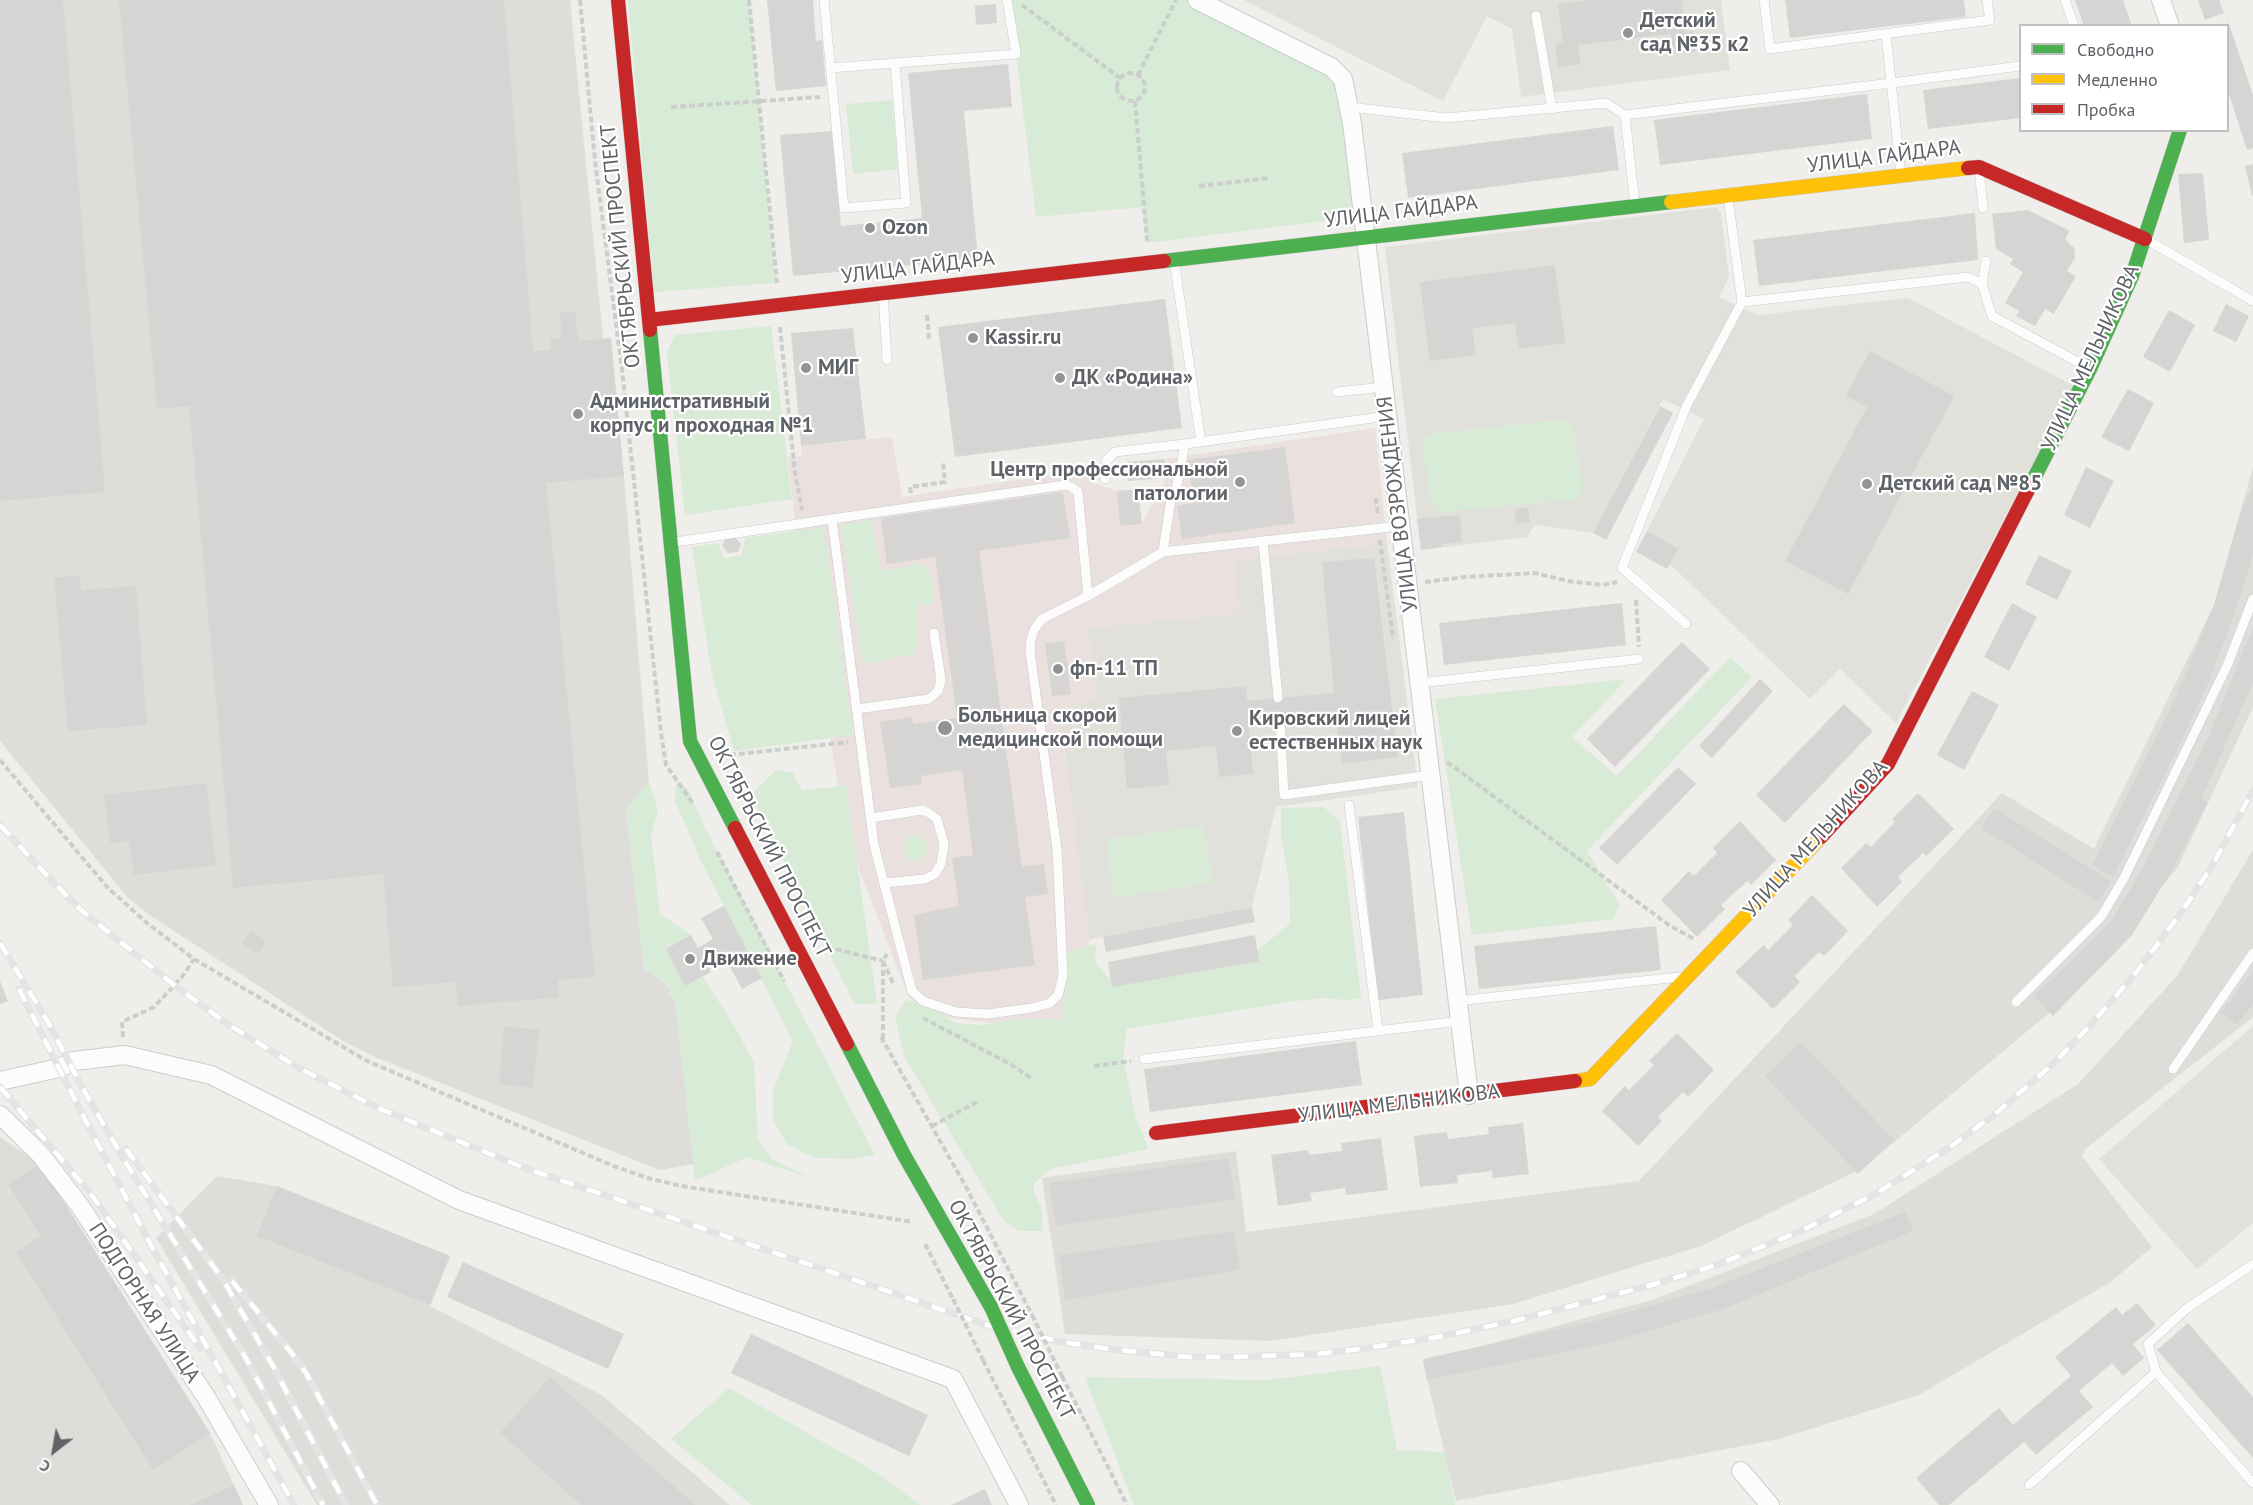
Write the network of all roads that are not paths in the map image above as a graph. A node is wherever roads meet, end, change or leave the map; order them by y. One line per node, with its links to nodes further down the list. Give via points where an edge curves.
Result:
1 (618, 0): 36 (street, ОКТЯБРЬСКИЙ ПРОСПЕКТ)
2 (824, 0): 15 (lane)
3 (1007, 0): 13 (lane, via 1016,54)
4 (1197, 0): 17 (street, УЛИЦА ВОЗРОЖДЕНИЯ, via 1331,67 1343,79)
5 (1764, 0): 12 (lane, via 1770,49)
6 (1987, 0): 12 (lane, via 1990,20)
7 (2065, 0): 10 (lane)
8 (2161, 0): 11 (street)
9 (1536, 16): 18 (lane)
10 (2073, 24)
11 (2169, 24)
12 (1886, 34): 16 (lane)
13 (895, 63): 15 (lane); 15 (lane, via 906,203 844,208)
14 (2019, 66): 16 (lane)
15 (830, 68)
16 (1892, 83): 19 (lane); 22 (lane)
17 (1349, 107): 18 (lane, via 1446,118); 26 (street, УЛИЦА ВОЗРОЖДЕНИЯ)
18 (1552, 109): 19 (lane, via 1606,104)
19 (1625, 115): 24 (lane)
20 (2179, 132): 27 (street, УЛИЦА МЕЛЬНИКОВА)
21 (1979, 167): 22 (street, УЛИЦА ГАЙДАРА); 25 (lane); 27 (street, УЛИЦА ГАЙДАРА)
22 (1902, 176): 23 (street, УЛИЦА ГАЙДАРА)
23 (1728, 196): 24 (street, УЛИЦА ГАЙДАРА); 34 (lane)
24 (1635, 207): 26 (street, УЛИЦА ГАЙДАРА)
25 (1983, 208)
26 (1365, 238): 28 (street, УЛИЦА ГАЙДАРА); 39 (street, УЛИЦА ВОЗРОЖДЕНИЯ)
27 (2145, 239): 33 (lane); 38 (street, УЛИЦА МЕЛЬНИКОВА)
28 (1174, 260): 31 (street, УЛИЦА ГАЙДАРА); 35 (lane)
29 (1986, 261): 30 (lane)
30 (1983, 284): 34 (lane, via 1968,277); 38 (lane, via 1992,316)
31 (883, 293): 36 (street, УЛИЦА ГАЙДАРА); 37 (lane)
32 (1191, 300): 35 (lane)
33 (2253, 301)
34 (1742, 302): 52 (lane, via 1687,405 1622,568)
35 (1181, 303): 42 (lane)
36 (649, 320): 48 (street, ОКТЯБРЬСКИЙ ПРОСПЕКТ)
37 (887, 360)
38 (2090, 369): 64 (street, УЛИЦА МЕЛЬНИКОВА, via 1888,764)
39 (1383, 387): 40 (lane); 41 (street, УЛИЦА ВОЗРОЖДЕНИЯ)
40 (1337, 392)
41 (1387, 416): 42 (lane); 46 (street, УЛИЦА ВОЗРОЖДЕНИЯ)
42 (1201, 442): 43 (lane)
43 (1185, 444): 44 (lane, via 1115,452 1106,461); 49 (lane)
44 (1105, 479)
45 (832, 519): 48 (lane); 50 (lane, via 1072,487 1080,500); 57 (lane)
46 (1400, 526): 47 (lane); 55 (street, УЛИЦА ВОЗРОЖДЕНИЯ)
47 (1263, 541): 49 (lane); 56 (lane)
48 (669, 543): 82 (street, ОКТЯБРЬСКИЙ ПРОСПЕКТ, bridge, via 690,741 904,1155 990,1306)
49 (1162, 552): 50 (lane)
50 (1088, 596): 62 (lane, via 1042,619 1034,630 1030,651 1057,849 1063,975 1058,995 1050,1003 1032,1008 988,1014 956,1012 923,1001 912,991)
51 (2253, 599): 66 (lane, via 2227,666 2124,878 2101,917)
52 (1686, 624)
53 (934, 633): 57 (lane, via 938,691 929,699)
54 (1640, 659): 55 (lane)
55 (1419, 683): 59 (street, УЛИЦА ВОЗРОЖДЕНИЯ)
56 (1278, 698)
57 (857, 709): 61 (lane)
58 (1280, 720): 59 (lane, via 1284,795)
59 (1430, 775): 65 (street, УЛИЦА ВОЗРОЖДЕНИЯ)
60 (1349, 805): 68 (lane)
61 (871, 818): 62 (lane); 62 (lane, via 922,810 937,819 944,844 935,874 925,879)
62 (884, 883)
63 (2253, 953): 70 (lane)
64 (1688, 976): 65 (lane); 72 (street, УЛИЦА МЕЛЬНИКОВА, via 1590,1079)
65 (1457, 1001): 67 (street, УЛИЦА ВОЗРОЖДЕНИЯ)
66 (2016, 1002)
67 (1460, 1021): 68 (lane); 72 (street, УЛИЦА ВОЗРОЖДЕНИЯ)
68 (1378, 1030): 69 (lane)
69 (1144, 1059)
70 (2173, 1069)
71 (0, 1081): 81 (street, via 74,1061 125,1055 211,1075 459,1200 952,1379)
72 (1469, 1095): 74 (street, УЛИЦА МЕЛЬНИКОВА)
73 (0, 1115): 80 (street, ПОДГОРНАЯ УЛИЦА, via 40,1154 80,1206 206,1397)
74 (1156, 1133)
75 (2253, 1264): 76 (lane, via 2186,1310 2148,1344)
76 (2156, 1372): 78 (lane); 79 (lane)
77 (1742, 1471): 83 (street)
78 (2253, 1483)
79 (2029, 1485)
80 (269, 1505)
81 (1019, 1505)
82 (1088, 1505)
83 (1770, 1505)

